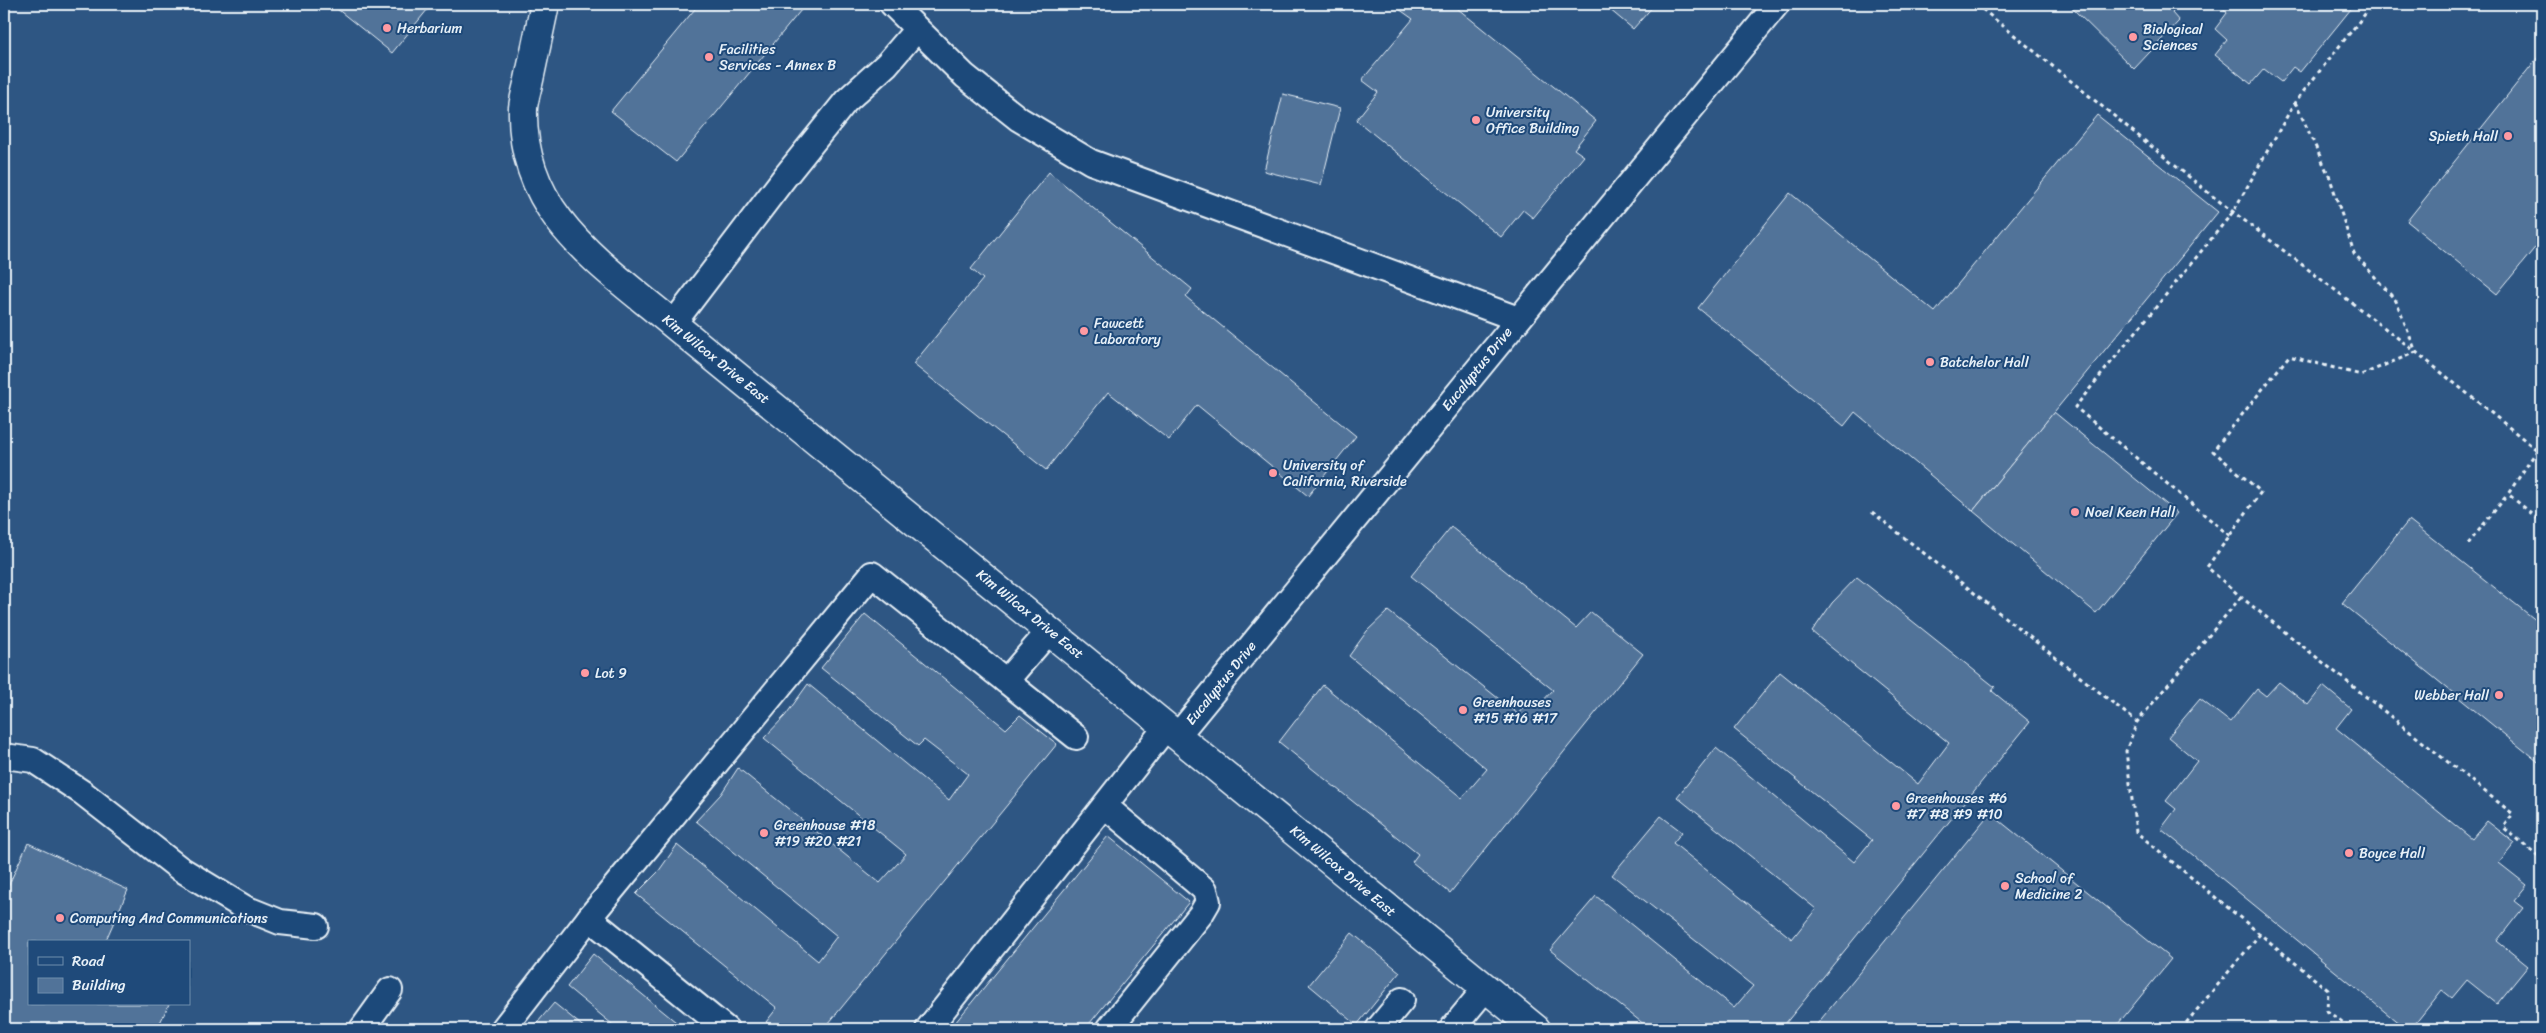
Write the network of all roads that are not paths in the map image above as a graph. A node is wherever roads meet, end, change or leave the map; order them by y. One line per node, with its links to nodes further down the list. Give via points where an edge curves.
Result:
1 (545, 4): 6 (street, Kim Wilcox Drive East, via 523,107 525,153 537,187 558,220 579,244)
2 (892, 4): 4 (lane)
3 (1777, 4): 5 (lane, Eucalyptus Drive)
4 (917, 29): 5 (lane, via 965,76 1019,119 1091,162); 6 (lane, via 887,64 846,101)
5 (1518, 319): 9 (lane, Eucalyptus Drive)
6 (673, 324): 7 (street, Kim Wilcox Drive East)
7 (1050, 630): 8 (lane); 9 (street, Kim Wilcox Drive East)
8 (1006, 681): 10 (lane); 13 (lane, via 872,574)
9 (1173, 731): 12 (lane, Eucalyptus Drive); 15 (street, Kim Wilcox Drive East)
10 (1076, 738)
11 (4, 756): 14 (lane, via 33,760 82,793 179,868 245,908 280,922)
12 (1105, 806): 21 (lane, Eucalyptus Drive); 22 (lane, via 1206,890 1208,902)
13 (589, 918): 19 (lane); 20 (lane)
14 (316, 926)
15 (1485, 989): 24 (lane); 25 (street, Kim Wilcox Drive East)
16 (390, 990): 18 (lane)
17 (1402, 1000): 23 (lane)
18 (362, 1029)
19 (503, 1029)
20 (726, 1029)
21 (928, 1029)
22 (1110, 1029)
23 (1378, 1029)
24 (1452, 1029)
25 (1536, 1029)

